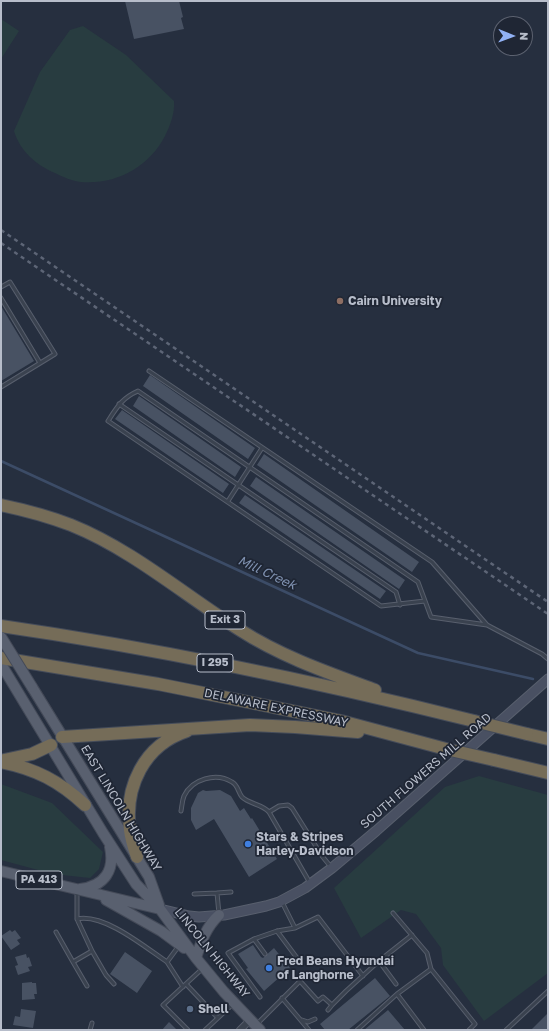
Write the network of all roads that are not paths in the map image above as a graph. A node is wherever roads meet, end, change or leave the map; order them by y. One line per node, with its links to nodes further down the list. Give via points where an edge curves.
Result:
1 (1, 287): 3 (lane, via 10,282 55,354)
2 (1, 298): 3 (lane)
3 (40, 363): 5 (lane)
4 (149, 371): 7 (lane)
5 (1, 387)
6 (119, 404): 8 (lane, via 138,391); 9 (lane); 10 (lane, via 108,421)
7 (262, 448): 8 (lane); 14 (lane, via 432,562)
8 (249, 467): 9 (lane); 12 (lane, via 418,582)
9 (238, 485): 10 (lane); 13 (lane, via 396,592)
10 (228, 501): 13 (lane, via 381,606)
11 (1, 505): 21 (highway, Exit 3, via 54,519 89,533 146,566 241,631 279,652)
12 (426, 601): 13 (lane); 14 (lane, via 431,617)
13 (400, 604)
14 (487, 625): 18 (lane)
15 (1, 626): 21 (highway, I 295, via 172,654)
16 (1, 637): 24 (main road, EAST LINCOLN HIGHWAY, bridge)
17 (1, 658): 23 (highway, DELAWARE EXPRESSWAY, via 240,700)
18 (548, 659)
19 (1, 664): 26 (main road)
20 (548, 679): 34 (main road, SOUTH FLOWERS MILL ROAD)
21 (427, 709): 25 (highway, I 295, bridge)
22 (198, 728): 23 (highway, via 273,725); 24 (highway); 33 (highway, via 174,737 157,748 137,774 131,796 129,819)
23 (388, 735): 28 (highway, DELAWARE EXPRESSWAY, bridge)
24 (62, 736): 26 (main road); 33 (main road, EAST LINCOLN HIGHWAY)
25 (548, 739)
26 (51, 745): 27 (highway, via 28,756); 29 (main road)
27 (1, 761): 29 (highway, via 25,767 50,778)
28 (548, 773)
29 (85, 805): 32 (main road)
30 (181, 811): 31 (lane, via 185,795 193,785 205,779 219,778 233,782 243,797)
31 (269, 812): 34 (lane, via 288,804); 36 (lane)
32 (110, 845): 37 (main road, PA 413, via 112,860 109,873 99,883); 43 (main road, via 136,884)
33 (137, 857): 43 (main road, EAST LINCOLN HIGHWAY)
34 (332, 868): 36 (main road, SOUTH FLOWERS MILL ROAD)
35 (1, 871): 37 (main road, PA 413)
36 (311, 885): 42 (main road, SOUTH FLOWERS MILL ROAD)
37 (78, 889): 38 (main road, PA 413); 46 (lane)
38 (92, 892): 43 (main road, PA 413); 52 (main road, via 145,921)
39 (231, 892): 40 (lane)
40 (217, 893): 41 (lane); 45 (lane)
41 (194, 894)
42 (282, 901): 45 (main road, SOUTH FLOWERS MILL ROAD, via 252,910); 47 (lane)
43 (160, 909): 45 (main road, SOUTH FLOWERS MILL ROAD, via 189,916); 55 (main road, LINCOLN HIGHWAY)
44 (393, 913): 50 (lane)
45 (219, 915): 55 (main road, via 203,936)
46 (77, 919): 53 (lane); 58 (lane, via 106,923)
47 (295, 928): 48 (lane); 62 (lane, via 318,917)
48 (277, 931): 51 (lane); 56 (lane)
49 (56, 932): 57 (lane)
50 (412, 935): 59 (lane); 61 (lane, via 427,953)
51 (254, 939): 54 (lane); 70 (lane, via 228,953)
52 (180, 945): 55 (main road); 58 (lane)
53 (92, 951): 57 (lane); 63 (lane)
54 (265, 954)
55 (196, 958): 60 (main road, LINCOLN HIGHWAY)
56 (296, 958)
57 (72, 962): 66 (lane)
58 (167, 962): 67 (lane)
59 (379, 962): 62 (lane); 65 (lane)
60 (203, 968): 64 (lane); 72 (main road, LINCOLN HIGHWAY)
61 (431, 969): 69 (lane); 87 (lane, via 475,1024)
62 (364, 976): 73 (lane)
63 (114, 984)
64 (186, 984): 67 (lane); 76 (lane)
65 (396, 984)
66 (87, 986)
67 (183, 987): 81 (lane, via 163,1005)
68 (548, 991): 88 (lane)
69 (397, 994): 85 (lane); 86 (lane)
70 (260, 997)
71 (282, 998): 73 (lane, via 300,981 318,1001 323,998); 75 (lane); 79 (lane)
72 (234, 1003): 76 (lane); 79 (main road, LINCOLN HIGHWAY)
73 (332, 1005): 74 (lane)
74 (328, 1010)
75 (296, 1015): 77 (lane, via 303,1022); 84 (lane)
76 (218, 1018): 82 (lane)
77 (315, 1019)
78 (92, 1023): 80 (lane)
79 (255, 1025): 83 (street)
80 (90, 1030)
81 (188, 1030)
82 (205, 1030)
83 (240, 1030)
84 (308, 1030)
85 (357, 1030)
86 (424, 1030)
87 (469, 1030)
88 (506, 1030)

